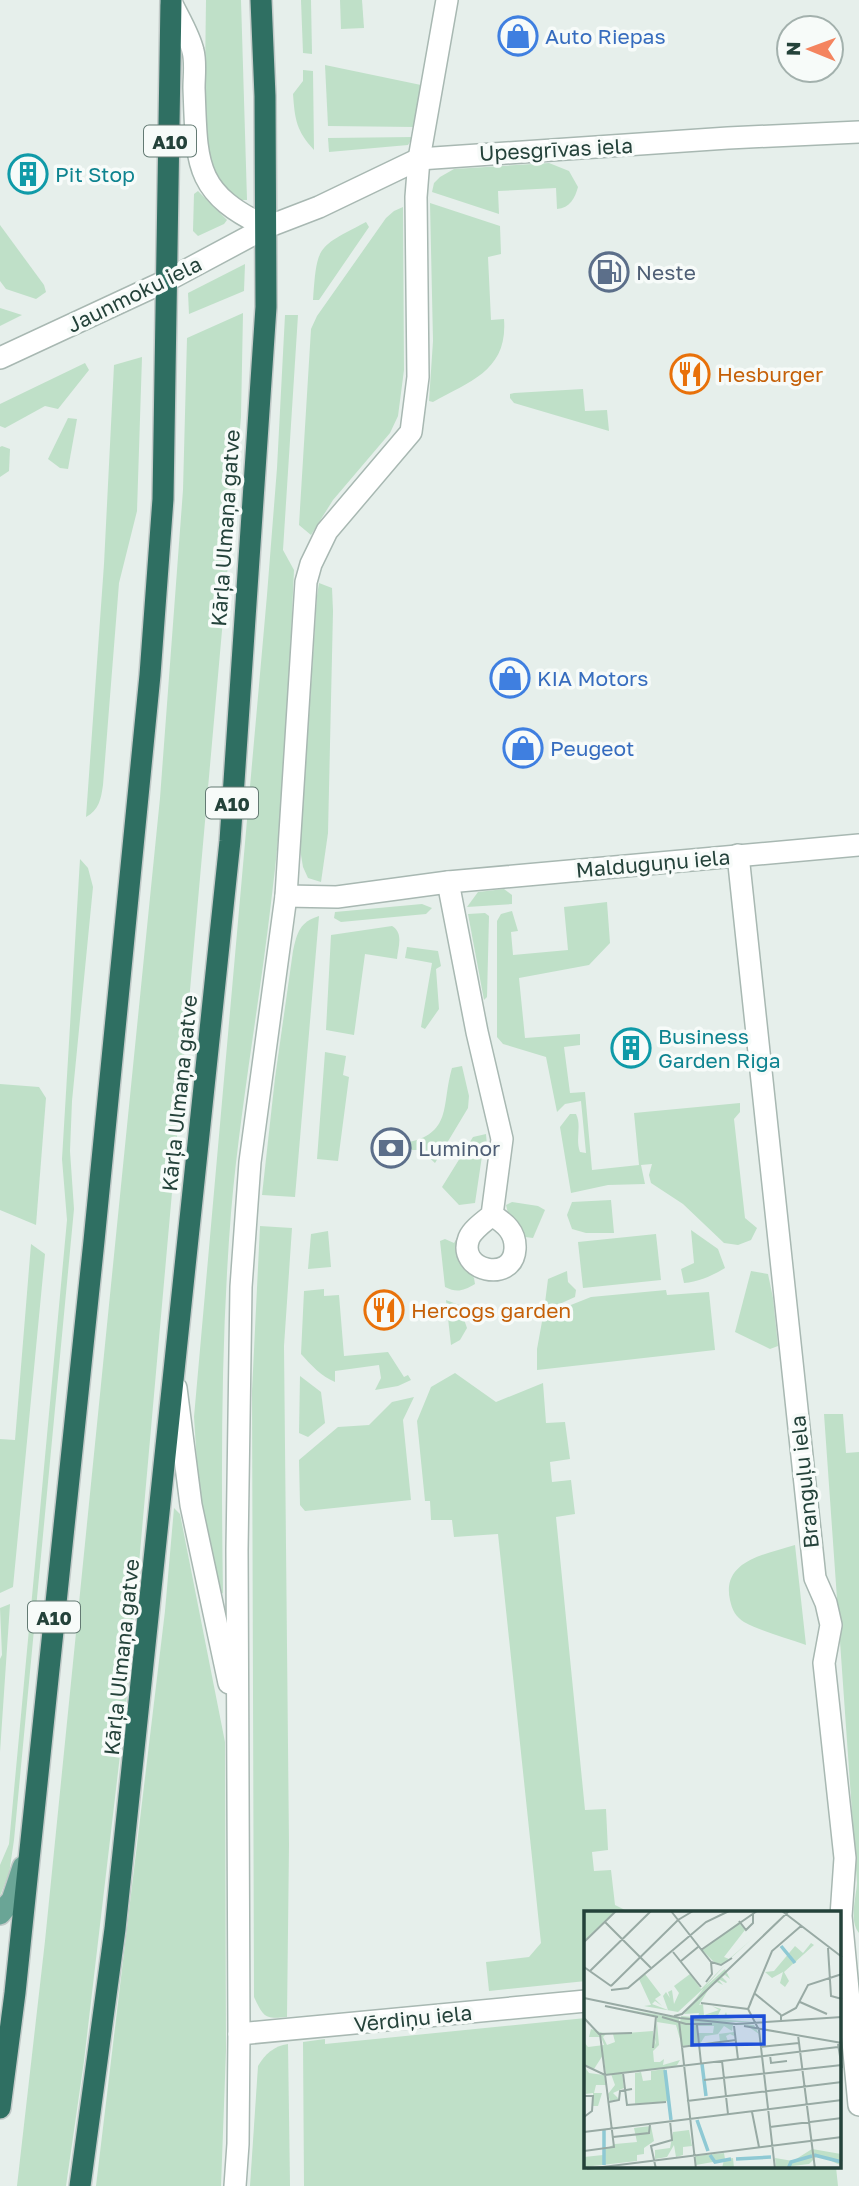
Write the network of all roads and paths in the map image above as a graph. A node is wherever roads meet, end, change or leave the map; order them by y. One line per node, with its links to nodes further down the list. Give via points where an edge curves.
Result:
1 (261, 0): 6 (highway, Kārļa Ulmaņa gatve / A10)
2 (447, 0): 5 (street)
3 (171, 1): 6 (street, via 193,51 200,164 214,192 241,215); 7 (highway, A10)
4 (859, 132): 5 (street, Upesgrīvas iela)
5 (419, 159): 6 (street, Upesgrīvas iela); 12 (street, via 418,377 411,432 327,531 306,582)
6 (267, 227): 7 (street, Jaunmoku iela); 14 (highway, Kārļa Ulmaņa gatve / A10, via 266,307 230,841)
7 (168, 280): 8 (street, Jaunmoku iela); 16 (highway, A10, via 163,499 150,675)
8 (0, 358)
9 (859, 845): 10 (street, Malduguņu iela)
10 (737, 855): 11 (street, Malduguņu iela); 17 (street, Branguļu iela, via 815,1578 830,1614 824,1663 845,1858)
11 (448, 882): 12 (street, Malduguņu iela, via 332,898); 13 (street, via 502,1139)
12 (286, 896): 15 (street, via 250,1162 241,1287)
13 (492, 1215)
14 (175, 1376): 15 (street, via 191,1505); 27 (highway, Kārļa Ulmaņa gatve / A10, via 116,1929)
15 (239, 1730): 22 (street)
16 (29, 1848): 18 (main road, via 12,1900); 24 (highway, A10)
17 (841, 1911)
18 (0, 1914)
19 (842, 1924): 20 (street, Branguļu iela)
20 (848, 1974): 25 (street, Branguļu iela)
21 (584, 2001): 22 (street, Vērdiņu iela)
22 (239, 2034): 28 (street)
23 (0, 2036): 24 (main road)
24 (6, 2060): 26 (highway, A10)
25 (859, 2105)
26 (0, 2108)
27 (80, 2186)
28 (235, 2186)

